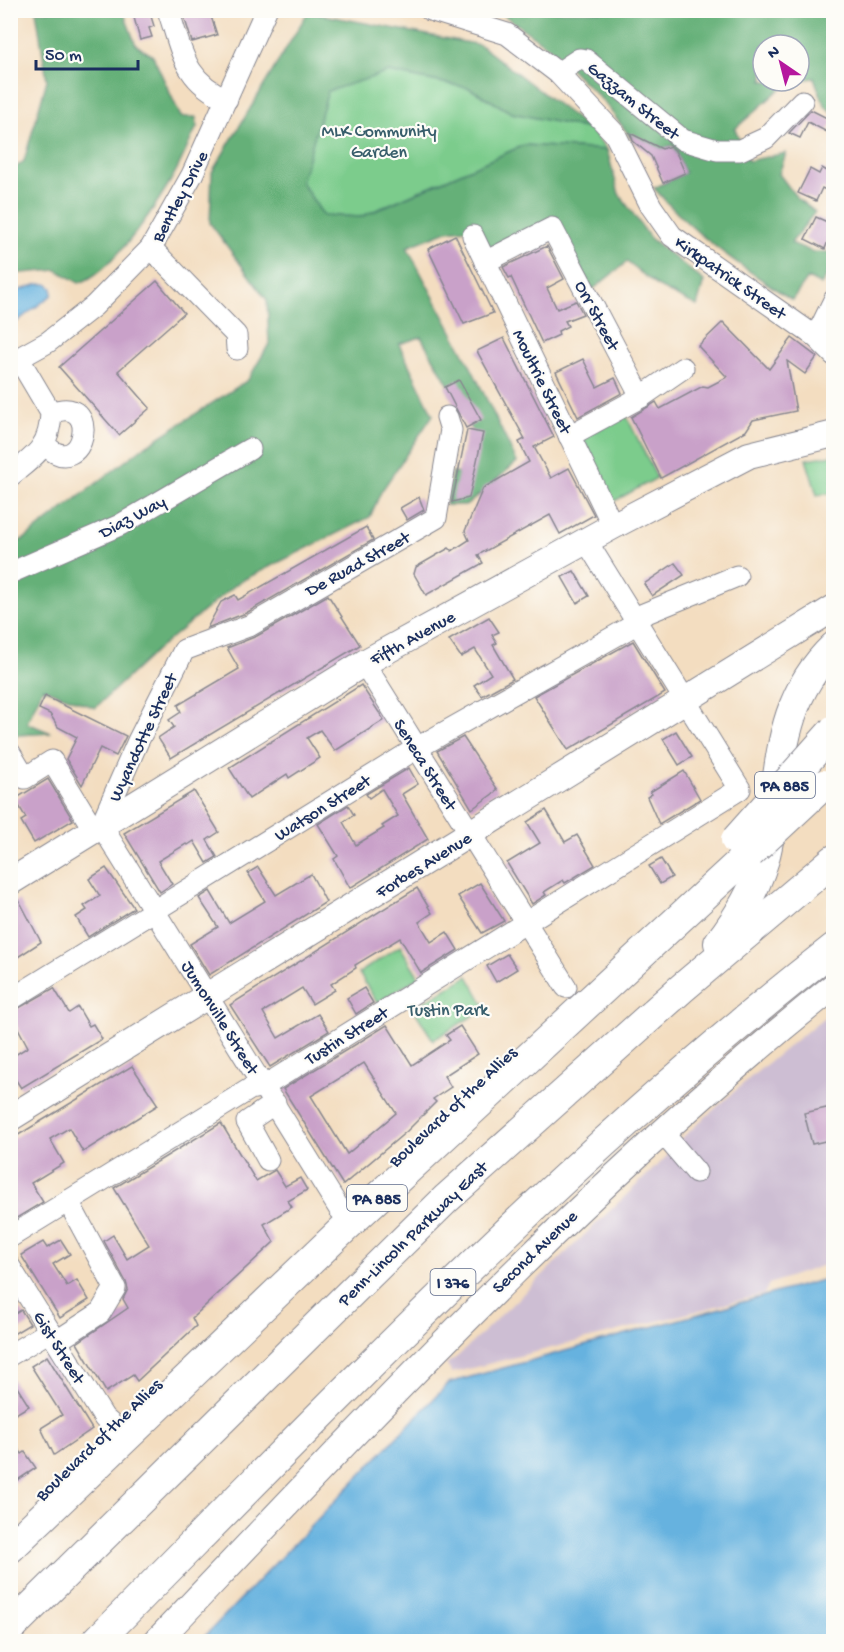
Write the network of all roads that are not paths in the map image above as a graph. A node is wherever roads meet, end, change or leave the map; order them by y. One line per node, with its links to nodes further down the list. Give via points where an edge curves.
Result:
1 (168, 10): 5 (street, via 189,71 201,85)
2 (266, 10): 5 (street, Bentley Drive)
3 (430, 10): 4 (street, Kirkpatrick Street, via 507,34)
4 (558, 73): 6 (street, Gazzam Street, via 579,59 586,60 683,140 717,150 740,150 766,138); 11 (street, Kirkpatrick Street, via 615,134 651,206 672,236)
5 (227, 99): 8 (street, Bentley Drive)
6 (802, 101)
7 (473, 236): 9 (street, Moultrie Street)
8 (152, 248): 12 (street, via 236,335); 14 (street, Bentley Drive, via 94,306 48,342)
9 (485, 262): 16 (street, Orr Street, via 552,228); 20 (street, Moultrie Street)
10 (834, 300): 11 (street)
11 (825, 326): 13 (street, Kirkpatrick Street)
12 (237, 349)
13 (834, 355)
14 (15, 361): 17 (street)
15 (683, 368): 16 (street)
16 (641, 397): 20 (street)
17 (51, 413): 21 (street); 21 (street, via 72,412 82,421 85,435 78,448 65,454)
18 (447, 417): 31 (street, De Ruad Street, via 452,430 436,518 251,625)
19 (834, 434): 24 (main road, Fifth Avenue, via 749,455)
20 (569, 436): 24 (street, Moultrie Street)
21 (45, 445): 23 (street)
22 (250, 449): 26 (street, Diaz Way, via 120,525)
23 (10, 476)
24 (613, 526): 25 (main road, Fifth Avenue)
25 (588, 542): 29 (street); 32 (main road, Fifth Avenue)
26 (10, 573)
27 (737, 576): 29 (street, Watson Street)
28 (833, 609): 33 (main road, Forbes Avenue)
29 (636, 621): 33 (street); 35 (street, Watson Street)
30 (834, 646): 49 (highway, via 807,678 789,717 767,843 754,887 731,927)
31 (184, 650): 39 (street, Wyandotte Street)
32 (364, 663): 35 (street, Seneca Street); 39 (main road, Fifth Avenue)
33 (685, 700): 40 (main road, Forbes Avenue); 45 (street, Tustin Street, via 740,789)
34 (834, 730): 41 (highway, Boulevard of the Allies / PA 885, bridge)
35 (417, 748): 40 (street, Seneca Street); 44 (street, Watson Street)
36 (834, 750): 41 (highway, bridge)
37 (10, 753): 39 (street, Jumonville Street, via 25,778 52,760)
38 (830, 779): 41 (highway, Boulevard of the Allies / PA 885, bridge)
39 (97, 828): 43 (main road, Fifth Avenue); 44 (street, Jumonville Street)
40 (470, 835): 45 (street, Seneca Street); 50 (main road, Forbes Avenue)
41 (743, 846): 58 (highway, Boulevard of the Allies / PA 885); 65 (highway, Boulevard of the Allies / PA 885)
42 (834, 860): 49 (highway, Penn-Lincoln Parkway East)
43 (10, 882)
44 (154, 910): 50 (street, Jumonville Street); 51 (street, Watson Street)
45 (526, 924): 48 (street, Seneca Street); 52 (street, Tustin Street)
46 (834, 948): 67 (highway, I 376, via 691,1066 531,1208)
47 (834, 986): 54 (main road, Second Avenue)
48 (566, 987)
49 (681, 989): 66 (highway, Penn-Lincoln Parkway East, via 446,1199)
50 (208, 997): 52 (street, Jumonville Street); 53 (main road, Forbes Avenue)
51 (10, 1000)
52 (269, 1094): 55 (street, via 247,1122); 57 (street, Tustin Street, via 250,1089); 58 (street, Jumonville Street)
53 (10, 1118)
54 (662, 1132): 56 (street); 68 (main road, Second Avenue, via 552,1233 432,1352)
55 (268, 1160)
56 (696, 1172)
57 (68, 1201): 59 (street, Tustin Street); 61 (street, via 115,1288 100,1313)
58 (340, 1210): 63 (highway, Boulevard of the Allies / PA 885)
59 (10, 1237)
60 (10, 1267): 61 (street, Gist Street)
61 (53, 1336): 62 (street); 63 (street, Gist Street)
62 (10, 1355)
63 (112, 1425): 64 (highway, Boulevard of the Allies / PA 885)
64 (10, 1524)
65 (10, 1548)
66 (10, 1628)
67 (96, 1641)
68 (156, 1641)

